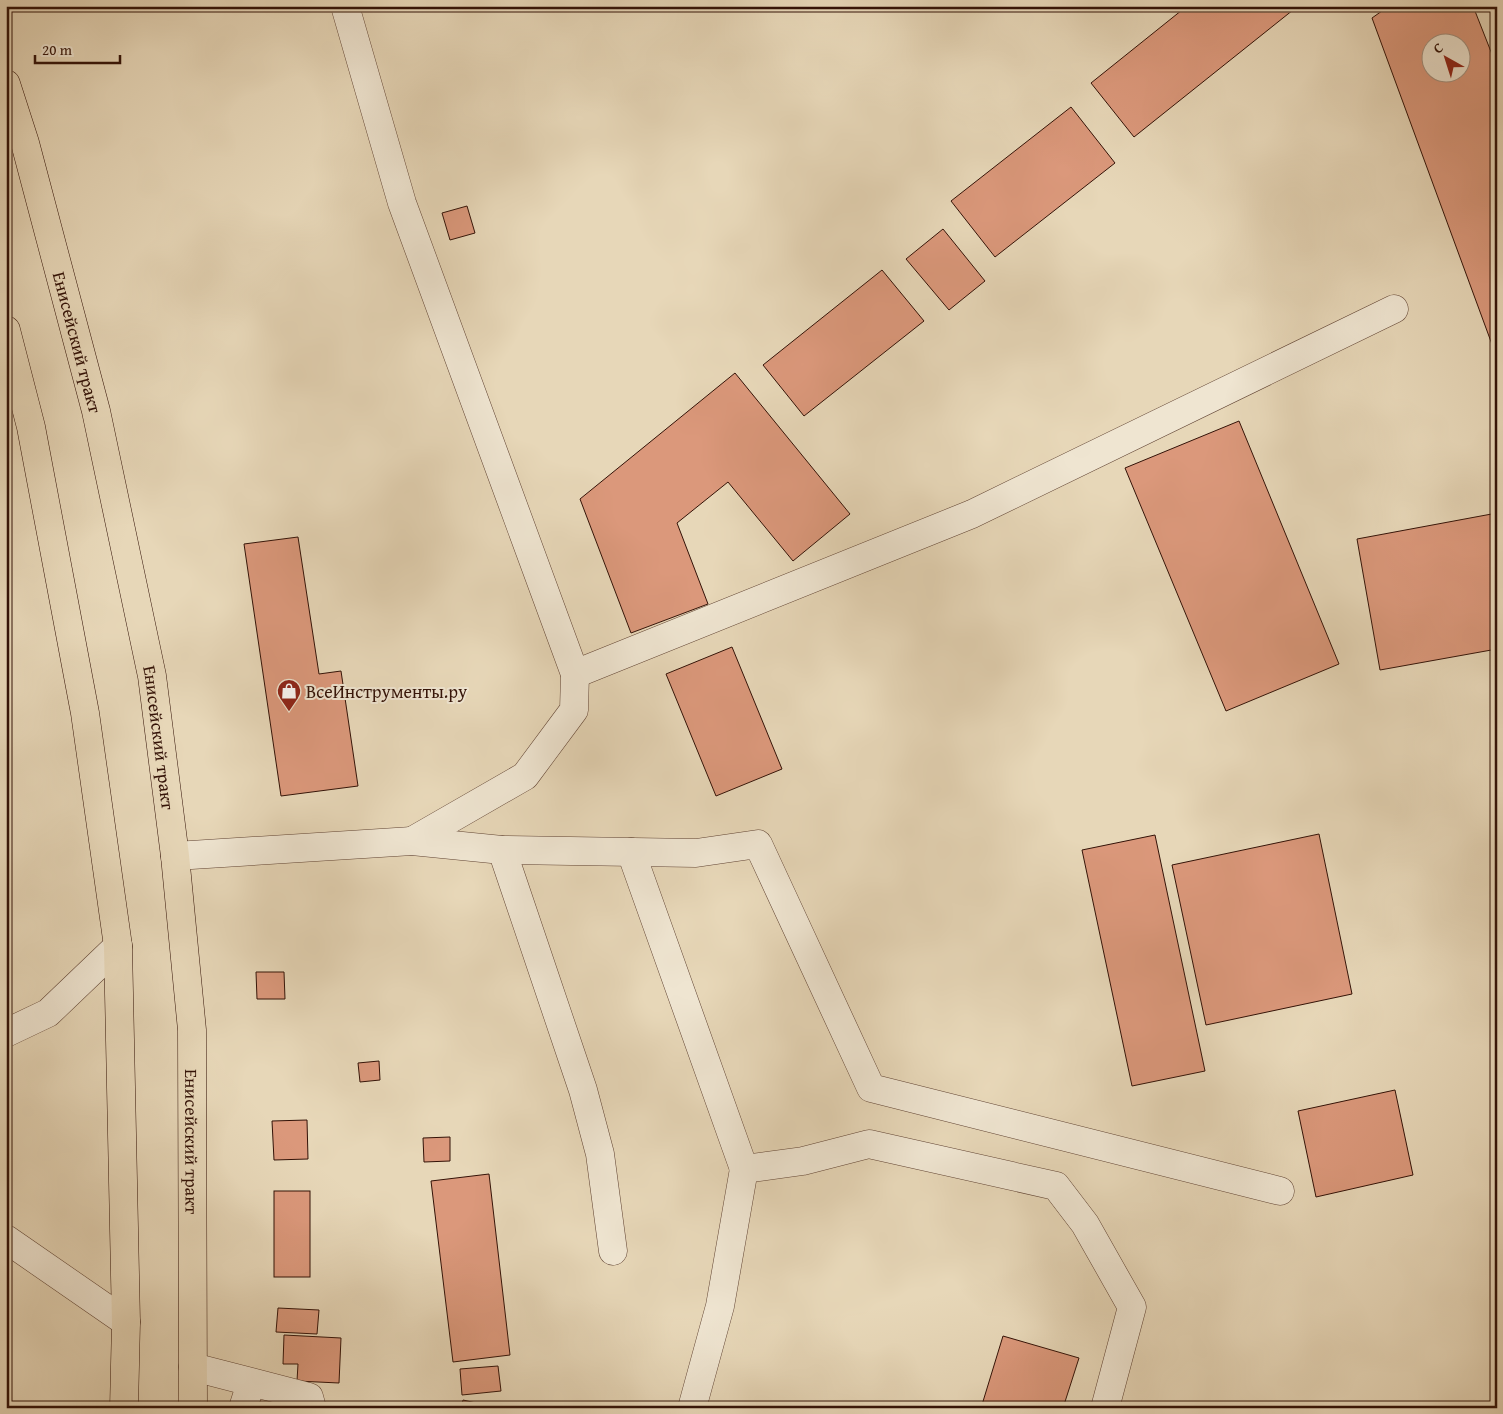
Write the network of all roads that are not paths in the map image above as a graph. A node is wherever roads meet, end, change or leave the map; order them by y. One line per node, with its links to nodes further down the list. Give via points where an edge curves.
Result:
1 (345, 6): 5 (lane, via 402,203)
2 (6, 84): 9 (main road, Енисейский тракт, via 25,143 96,411 152,676)
3 (1394, 309): 5 (lane, via 972,514)
4 (6, 330): 10 (main road, via 31,427 85,714)
5 (575, 674): 6 (lane, via 574,710 525,776)
6 (412, 841): 7 (lane); 9 (lane)
7 (502, 850): 8 (lane); 15 (lane, via 583,1090 600,1154)
8 (631, 852): 12 (lane); 13 (lane, via 696,853 758,844 871,1088)
9 (175, 856): 17 (main road, Енисейский тракт, via 192,1030)
10 (118, 946): 11 (lane, via 48,1013); 16 (main road)
11 (6, 1033)
12 (744, 1169): 22 (lane, via 720,1306); 23 (lane, via 803,1161 868,1144 1056,1186 1085,1224 1132,1307)
13 (1280, 1191)
14 (6, 1239): 16 (lane)
15 (613, 1251)
16 (126, 1322): 19 (main road)
17 (193, 1367): 18 (lane); 20 (main road, Енисейский тракт)
18 (247, 1395): 21 (lane, via 310,1397)
19 (124, 1408)
20 (193, 1408)
21 (312, 1408)
22 (692, 1408)
23 (1105, 1408)

